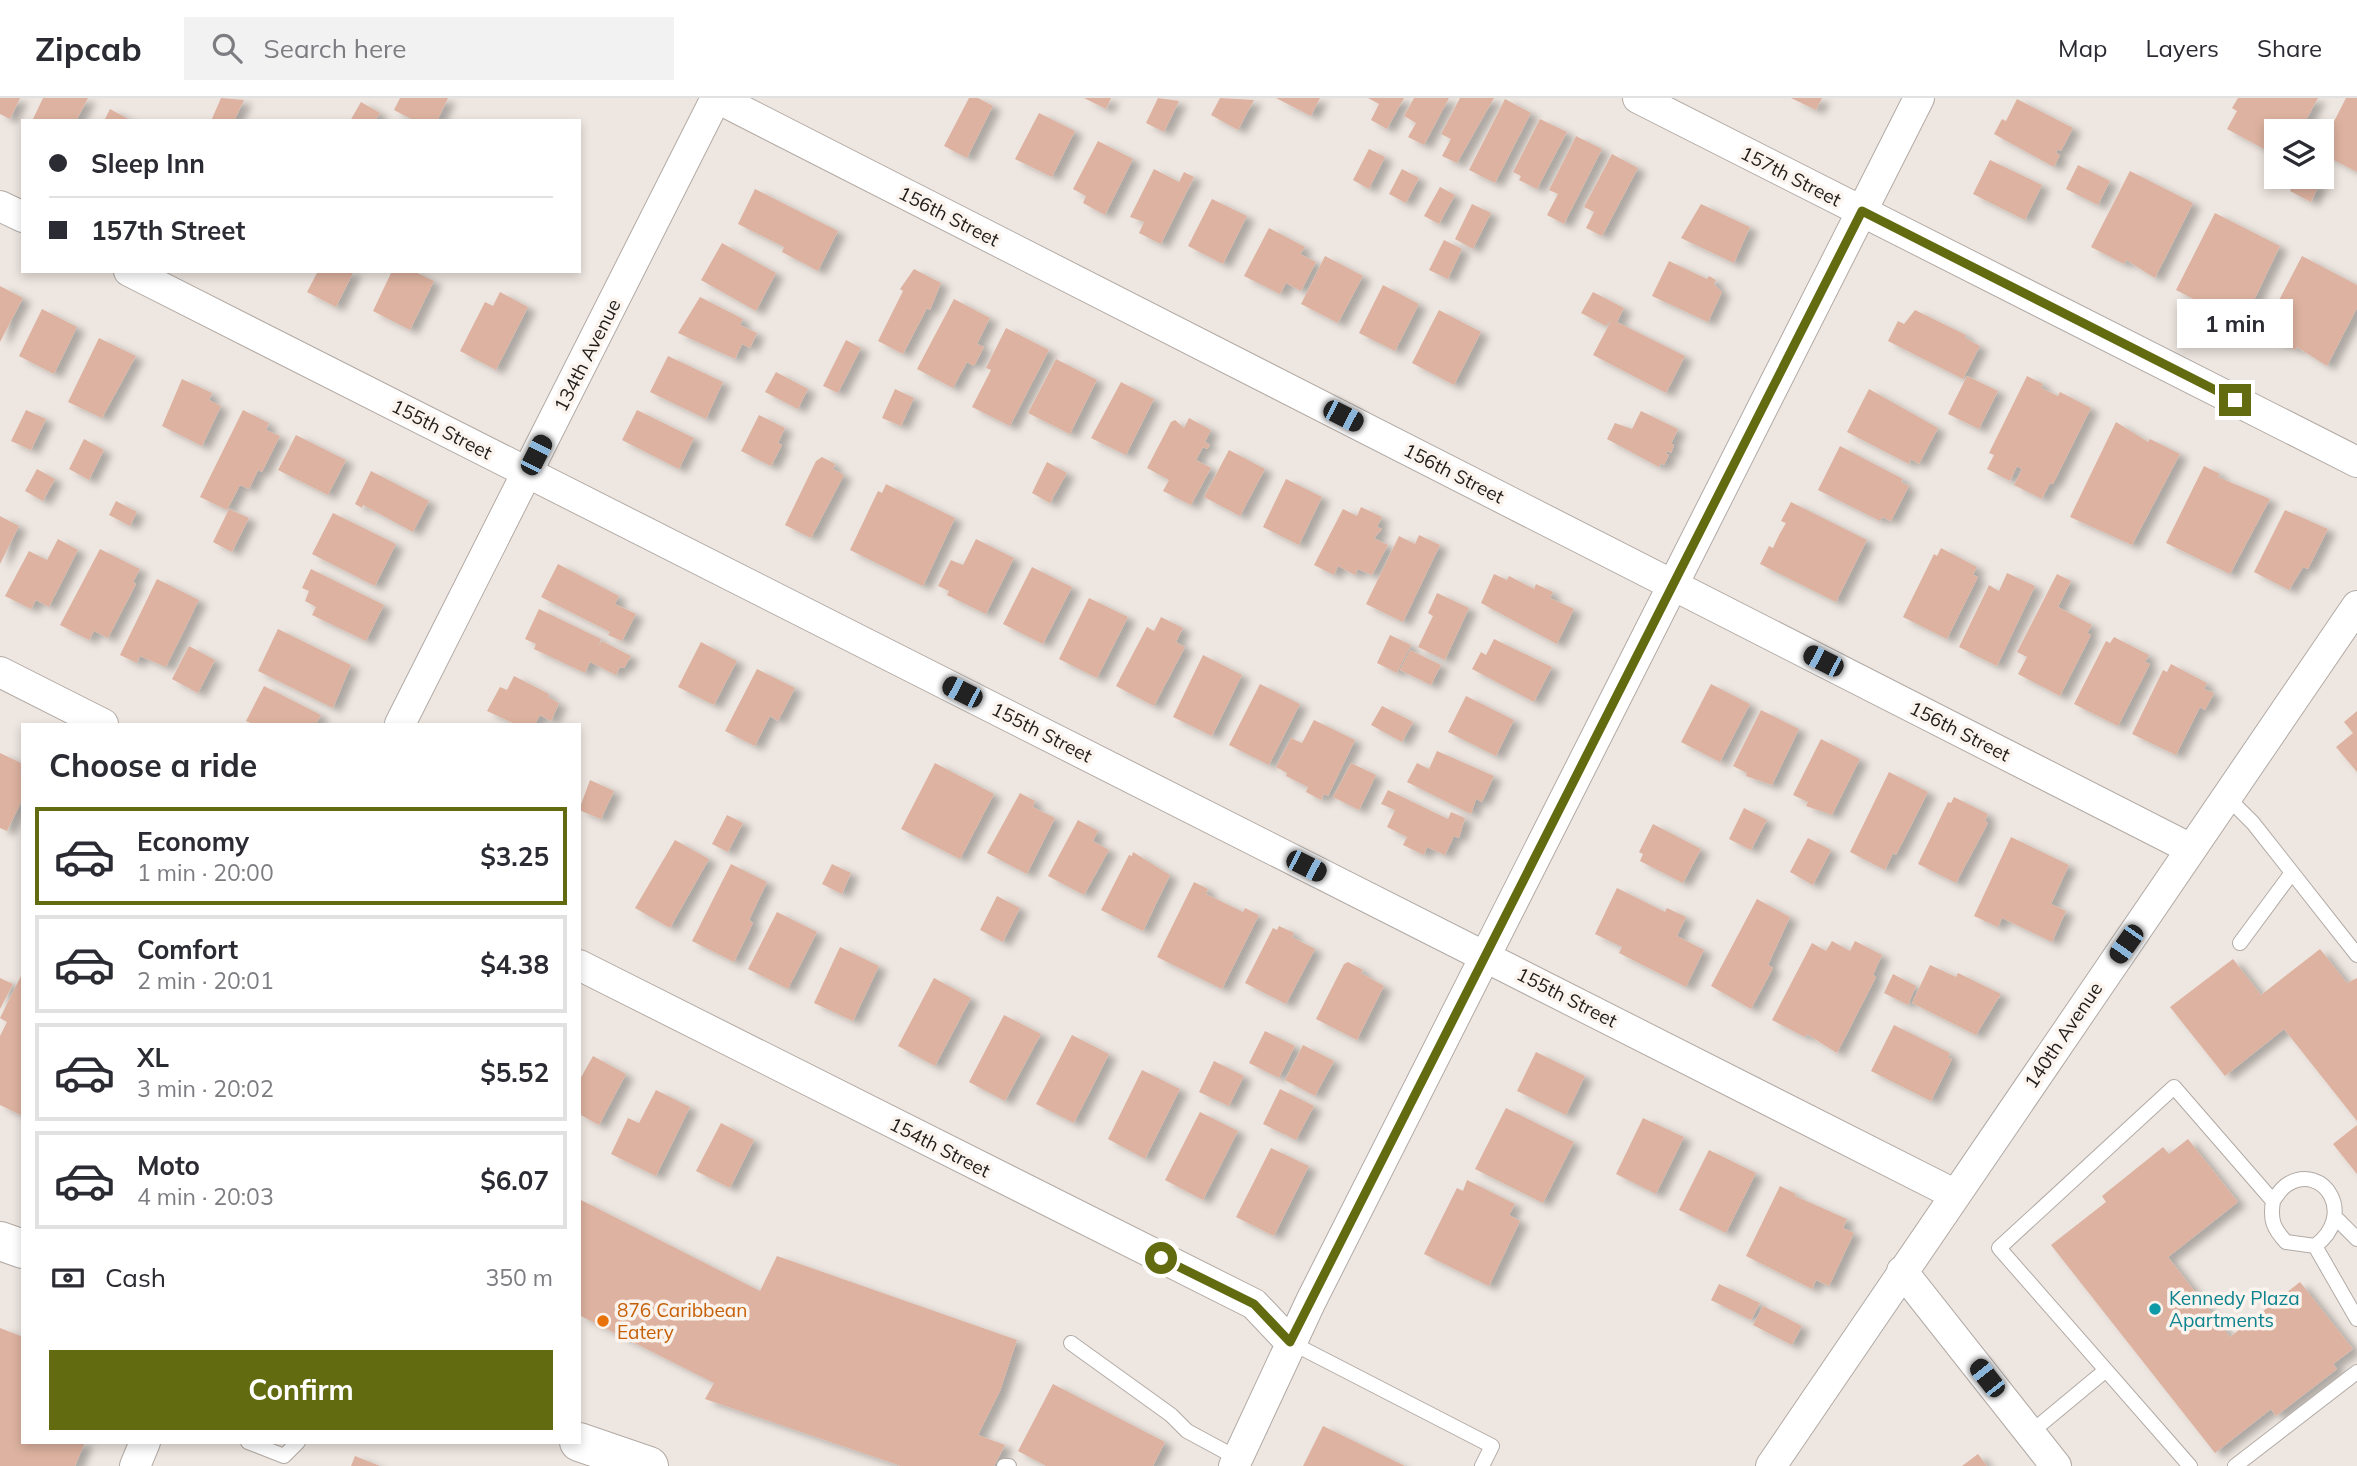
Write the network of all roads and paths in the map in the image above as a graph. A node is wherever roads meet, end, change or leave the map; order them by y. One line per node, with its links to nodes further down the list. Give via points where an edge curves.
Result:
1 (717, 98): 9 (street, 134th Avenue); 10 (street, 156th Street)
2 (1638, 98): 5 (street, 157th Street)
3 (1919, 98): 5 (street)
4 (0, 206): 6 (street)
5 (1862, 211): 8 (street, 157th Street); 10 (street)
6 (21, 217)
7 (133, 273): 9 (street, 155th Street)
8 (2357, 462)
9 (527, 473): 14 (street, 134th Avenue); 20 (street, 155th Street)
10 (1672, 584): 16 (street, 156th Street); 20 (street)
11 (2357, 606): 15 (street, 140th Avenue)
12 (0, 672): 13 (street)
13 (101, 723)
14 (401, 723)
15 (2227, 797): 16 (street, 140th Avenue); 17 (lane)
16 (2191, 849): 22 (street, 140th Avenue)
17 (2291, 874): 18 (lane); 19 (lane)
18 (2240, 943)
19 (2357, 955)
20 (1485, 956): 22 (street, 155th Street); 31 (street)
21 (581, 966): 31 (street, 154th Street, via 1254,1304)
22 (1954, 1194): 29 (street, 140th Avenue)
23 (2273, 1200): 24 (lane, via 2286,1184 2313,1180 2327,1188 2337,1202); 27 (lane, via 2274,1229 2286,1242); 33 (lane, via 2174,1087 1999,1248)
24 (2338, 1220): 25 (lane); 27 (lane, via 2332,1235)
25 (2357, 1239)
26 (0, 1241): 28 (main road)
27 (2315, 1246): 30 (lane)
28 (21, 1248)
29 (1902, 1271): 35 (street); 46 (street, 140th Avenue)
30 (2357, 1319)
31 (1290, 1342): 40 (street); 45 (lane, via 1492,1446)
32 (1071, 1343): 40 (lane)
33 (2106, 1370): 35 (lane); 48 (lane)
34 (2357, 1372): 49 (lane)
35 (2030, 1433): 47 (street)
36 (144, 1444): 41 (street)
37 (253, 1444): 38 (lane, via 284,1456)
38 (296, 1444)
39 (581, 1451): 42 (main road)
40 (1235, 1462)
41 (135, 1466)
42 (649, 1466)
43 (1004, 1466): 44 (lane)
44 (1010, 1466)
45 (1482, 1466)
46 (1771, 1466)
47 (2056, 1466)
48 (2190, 1466)
49 (2235, 1466)

